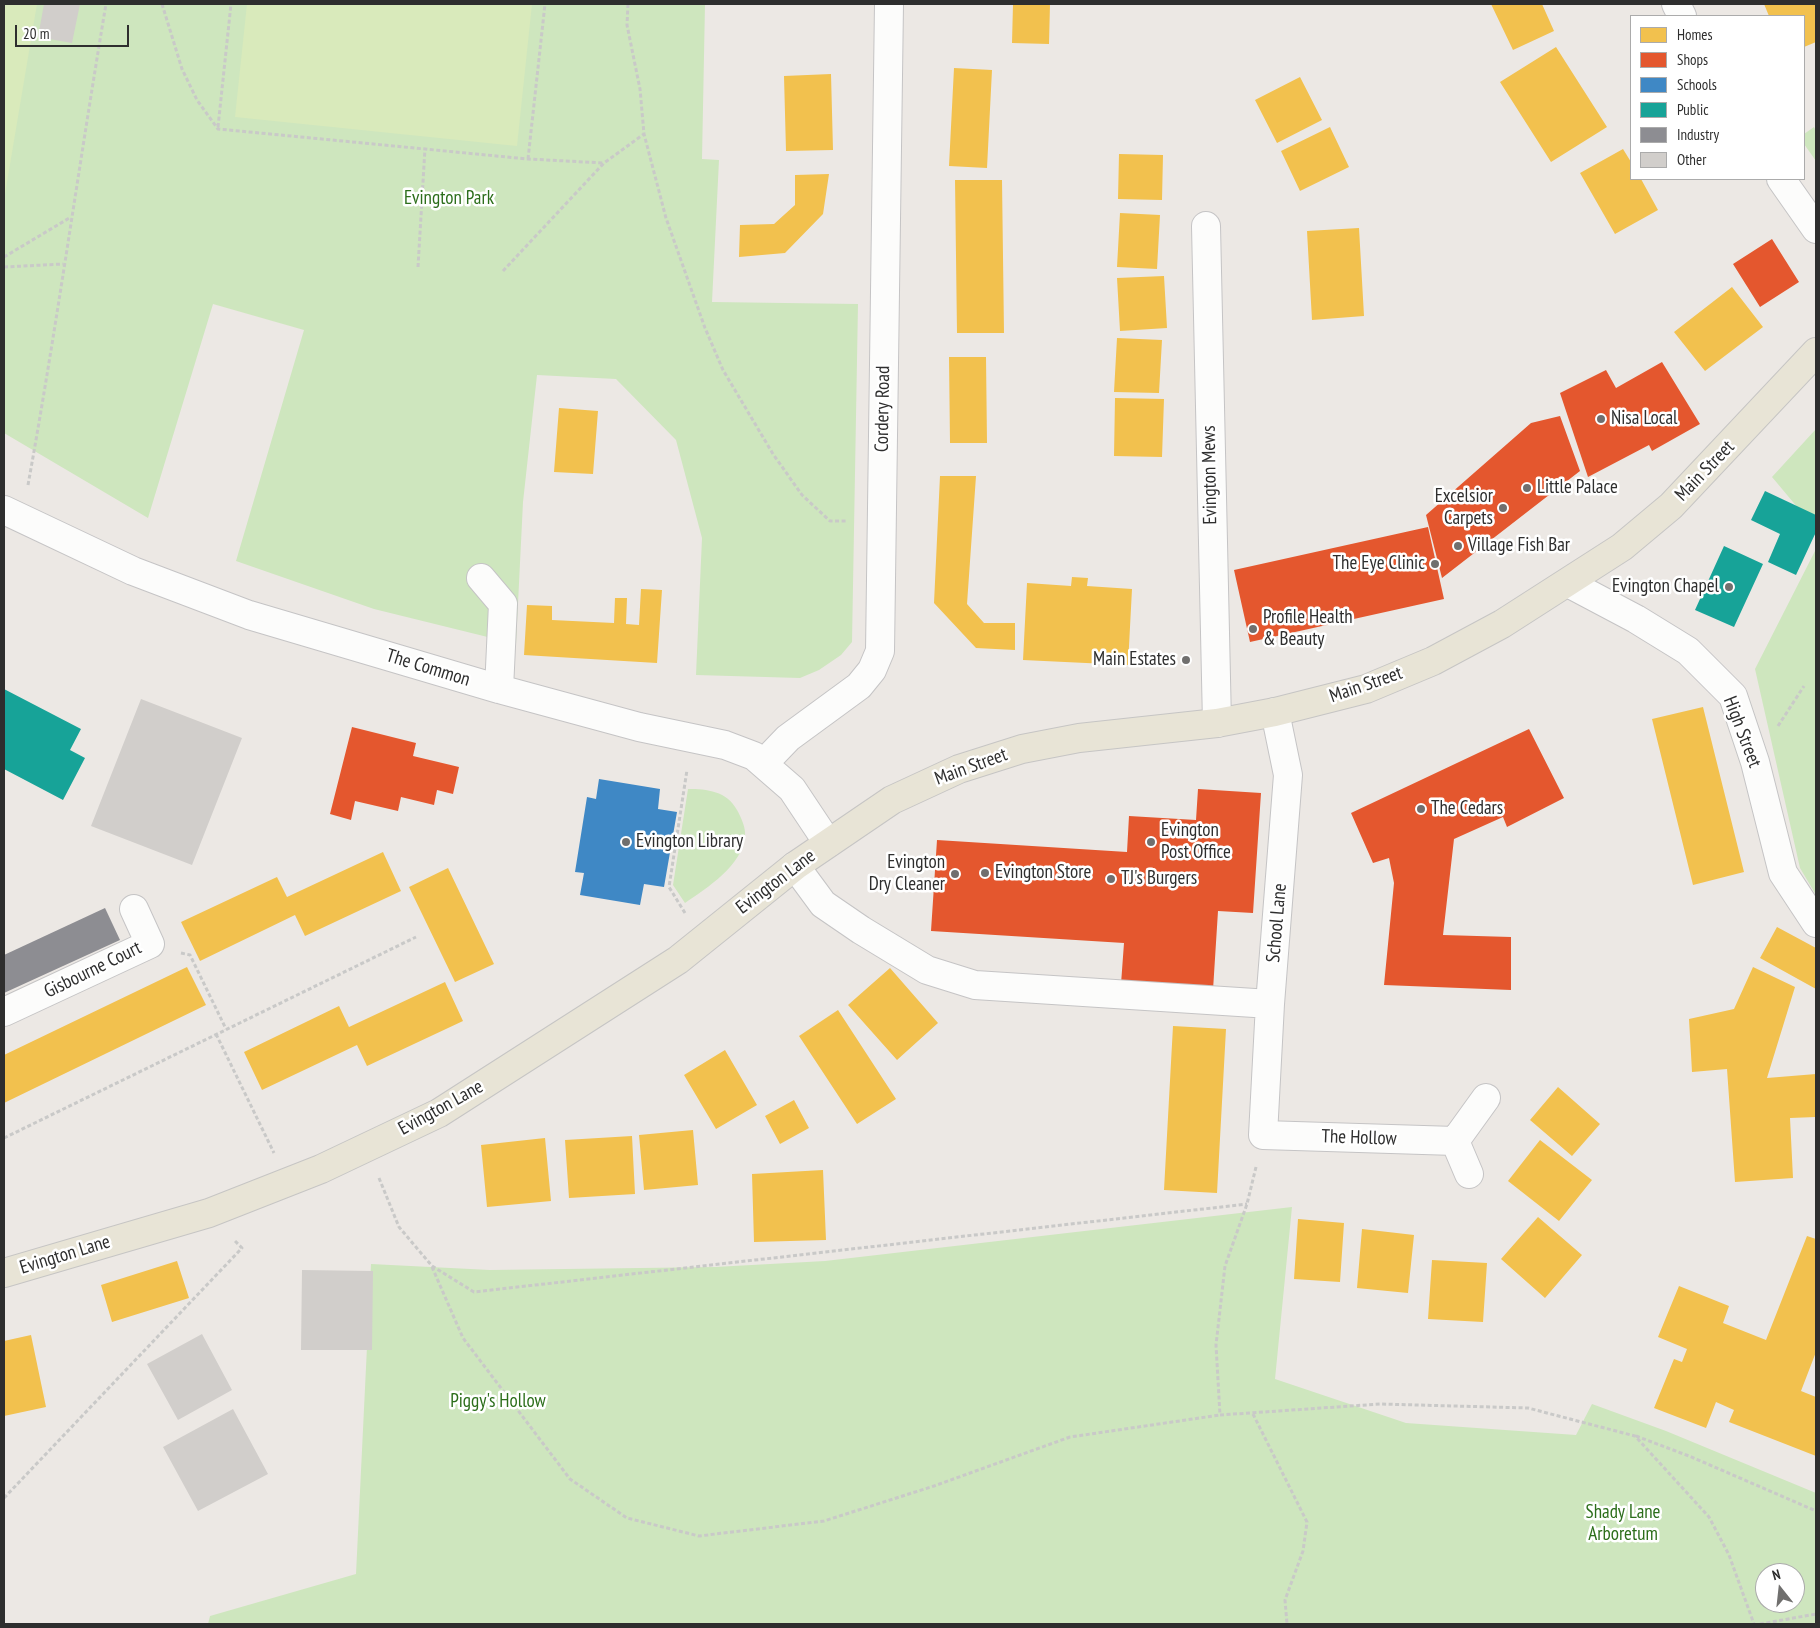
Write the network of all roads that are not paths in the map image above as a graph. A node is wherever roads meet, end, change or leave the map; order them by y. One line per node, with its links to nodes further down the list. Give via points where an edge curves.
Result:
1 (889, 4): 12 (street, Cordery Road, via 880,651 872,670 859,686 788,738)
2 (1782, 180): 4 (street)
3 (1206, 226): 11 (street, Evington Mews)
4 (1816, 229)
5 (1816, 352): 8 (main road, Main Street, via 1671,506 1622,547)
6 (13, 515): 9 (street, The Common, via 133,571 249,615)
7 (481, 578): 9 (street, via 503,604)
8 (1568, 583): 10 (main road, Main Street, via 1433,661 1366,689); 16 (street, High Street, via 1688,651 1732,696 1755,762 1783,873)
9 (499, 689): 12 (street, The Common, via 596,716 725,745)
10 (1275, 712): 11 (main road, Main Street); 17 (street, School Lane, via 1288,775)
11 (1216, 723): 13 (main road, Main Street, via 1079,738 1022,749 959,769 892,800)
12 (764, 763): 13 (street, The Common, via 792,789)
13 (828, 843): 14 (main road, Evington Lane)
14 (795, 866): 17 (street, via 823,904 861,930 927,970 975,984); 23 (main road, Evington Lane, via 670,966 439,1112 321,1169 209,1213)
15 (134, 909): 18 (street, Gisbourne Court, via 150,944)
16 (1816, 923)
17 (1270, 1004): 20 (street, School Lane)
18 (4, 1012)
19 (1486, 1098): 21 (street)
20 (1263, 1134): 21 (street, The Hollow)
21 (1455, 1141): 22 (street)
22 (1469, 1174)
23 (4, 1273)

